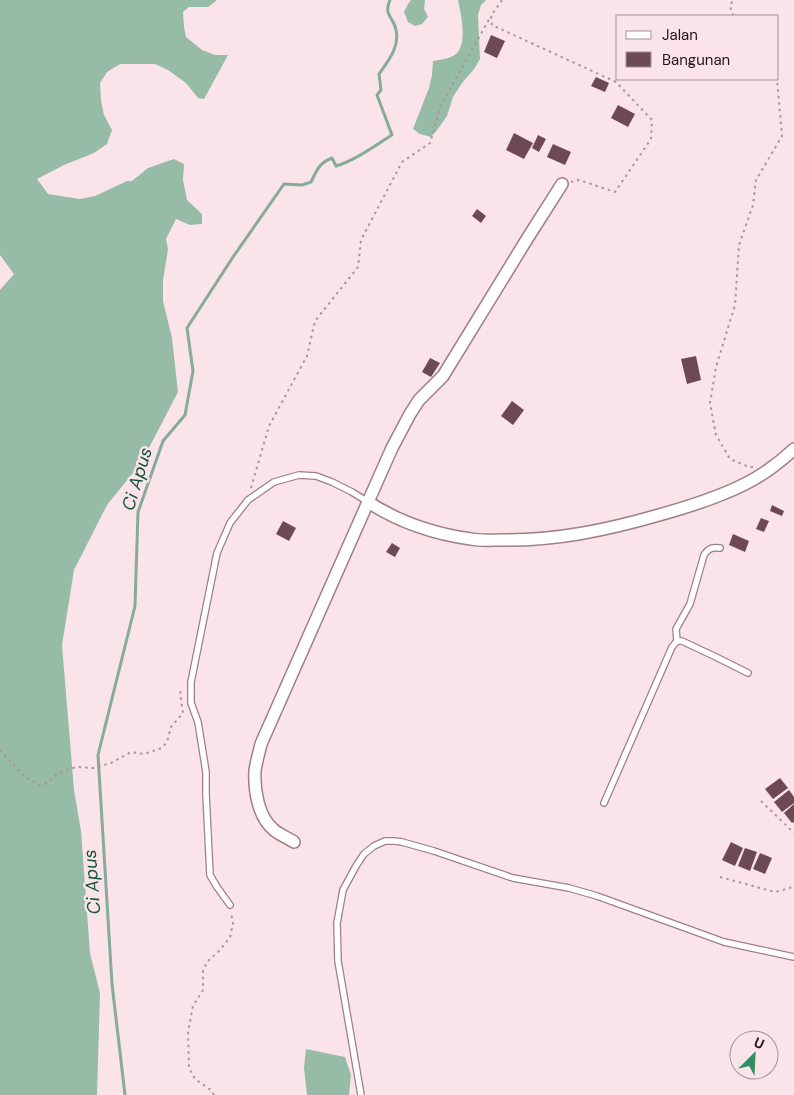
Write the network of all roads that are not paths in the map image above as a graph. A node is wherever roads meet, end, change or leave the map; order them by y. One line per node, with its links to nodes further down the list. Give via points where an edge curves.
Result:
1 (562, 184): 3 (street, via 443,376 410,414)
2 (794, 449): 3 (street, via 779,463 744,484 700,503 566,537 525,541 472,540 407,522)
3 (368, 502): 8 (street, via 261,744 255,770 259,806 264,817 274,830); 9 (lane, via 316,476 299,475 274,482 248,500 230,523 217,553 191,682 191,703 198,722 206,772 210,875)
4 (720, 548): 5 (lane, via 708,549 704,555 690,604 676,629)
5 (677, 642): 6 (lane, via 682,641); 7 (lane)
6 (748, 673)
7 (604, 803)
8 (294, 842)
9 (230, 905)
10 (794, 957): 11 (lane, via 724,942 569,888 513,878 402,842 385,841 364,854 356,866 343,890 337,923 338,961)
11 (361, 1095)

